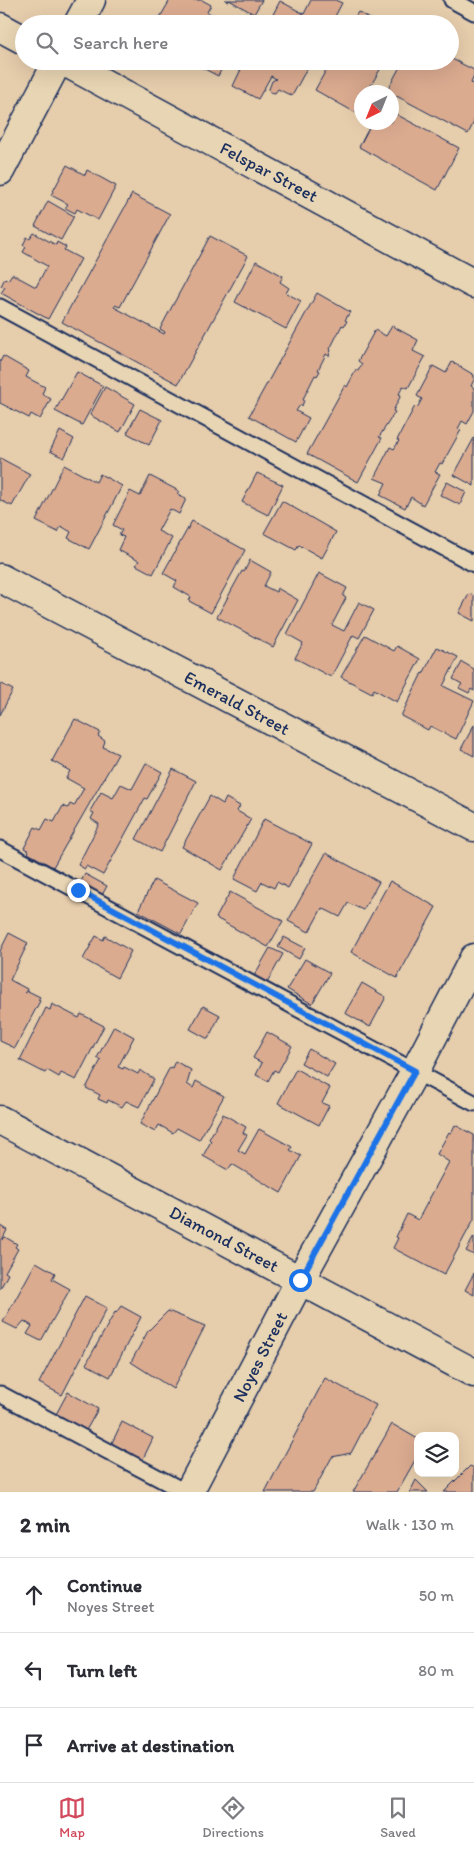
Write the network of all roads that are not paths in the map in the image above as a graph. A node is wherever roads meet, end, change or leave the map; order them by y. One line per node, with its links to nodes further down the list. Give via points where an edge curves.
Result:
1 (91, 0): 4 (street)
2 (452, 0): 3 (lane)
3 (474, 12)
4 (83, 15)
5 (0, 27): 6 (street)
6 (15, 35)
7 (53, 70): 9 (street)
8 (80, 70): 10 (street, Felspar Street)
9 (0, 171)
10 (474, 284)
11 (0, 307): 12 (lane)
12 (474, 564)
13 (0, 578): 14 (street, Emerald Street)
14 (474, 828)
15 (0, 849): 17 (lane)
16 (474, 958): 17 (street, Noyes Street)
17 (415, 1071): 18 (lane); 20 (street, Noyes Street)
18 (474, 1103)
19 (0, 1120): 20 (street, Diamond Street)
20 (300, 1280): 21 (street, Diamond Street); 24 (street, Noyes Street)
21 (474, 1373)
22 (0, 1394): 23 (lane)
23 (185, 1492)
24 (189, 1492)

